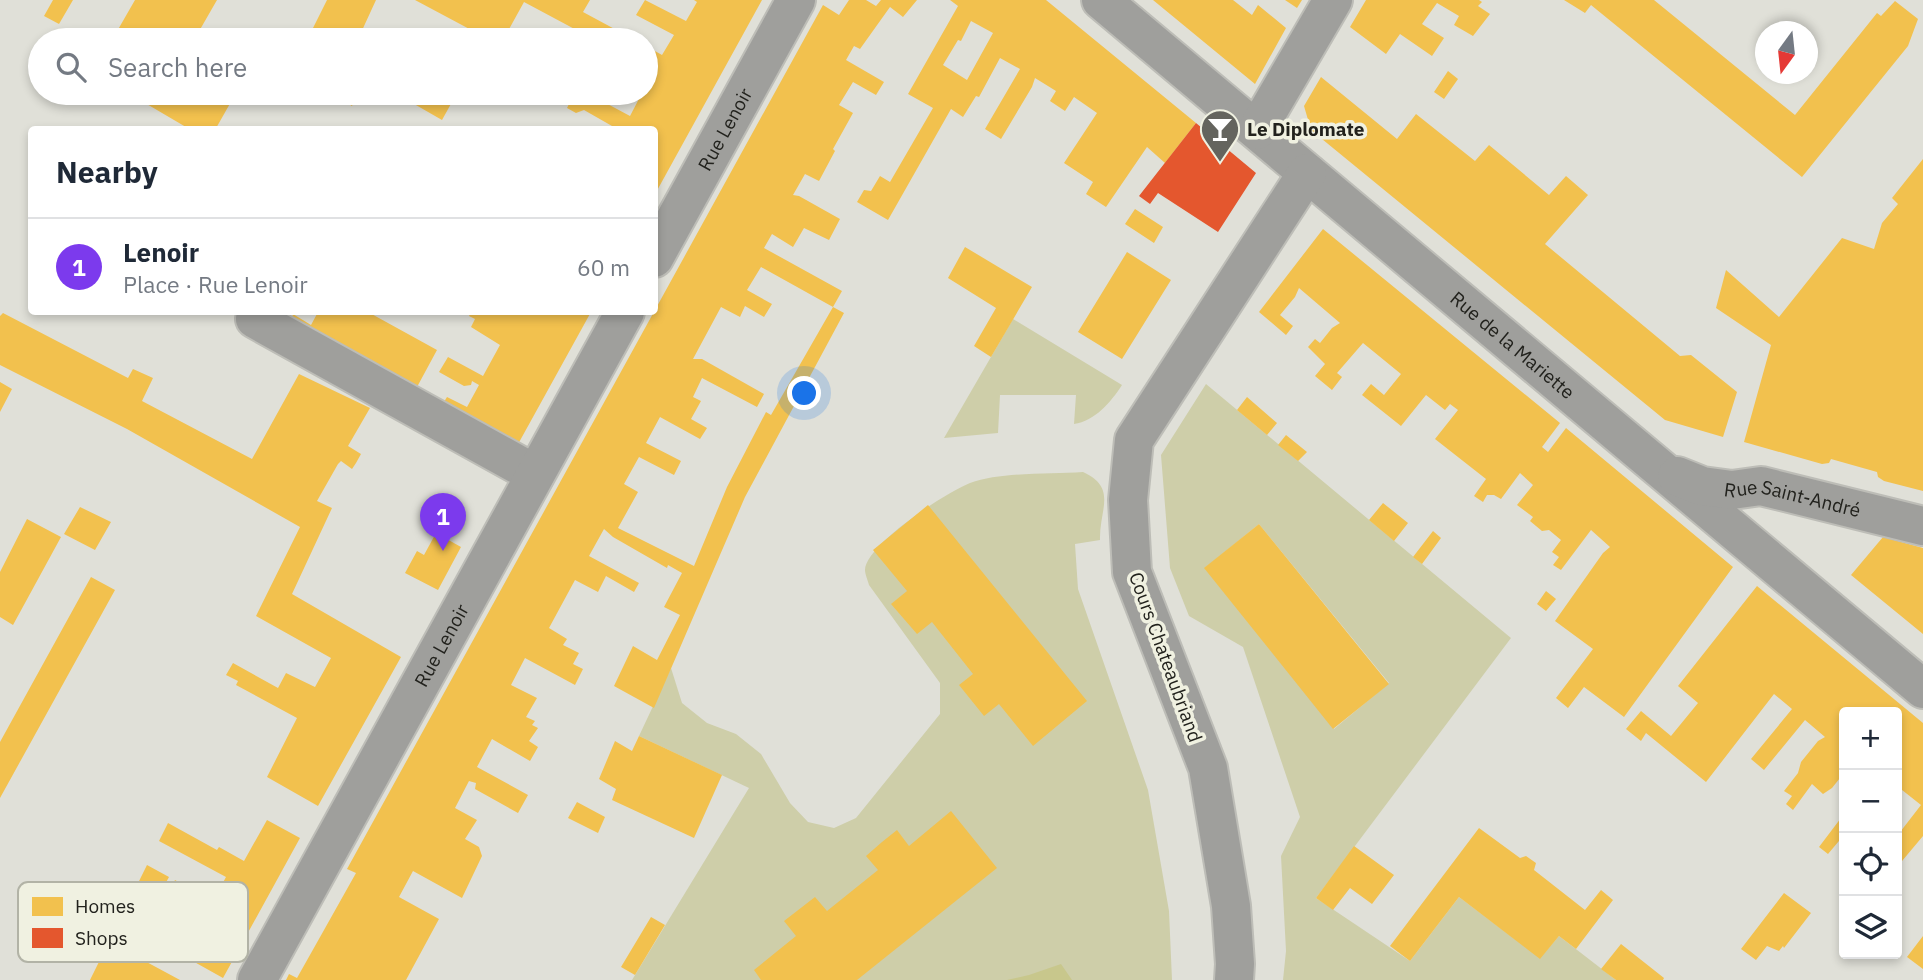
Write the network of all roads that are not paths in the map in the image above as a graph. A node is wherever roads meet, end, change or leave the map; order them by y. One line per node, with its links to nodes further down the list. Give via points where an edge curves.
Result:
1 (796, 0): 6 (street, Rue Lenoir)
2 (1101, 0): 4 (street, Rue de la Mariette)
3 (1333, 0): 4 (street)
4 (1257, 130): 5 (street, Rue de la Mariette)
5 (1307, 173): 9 (street, Rue de la Mariette); 14 (street, Cours Chateaubriand, via 1134,440 1128,500 1132,572 1208,768 1231,906)
6 (658, 251)
7 (623, 315): 10 (street, Rue Lenoir)
8 (255, 319): 10 (street)
9 (1662, 471): 11 (street, Rue Saint-André, via 1702,486 1761,486); 12 (street, Rue de la Mariette)
10 (535, 474): 13 (street, Rue Lenoir)
11 (1923, 526)
12 (1923, 689)
13 (257, 980)
14 (1234, 980)

